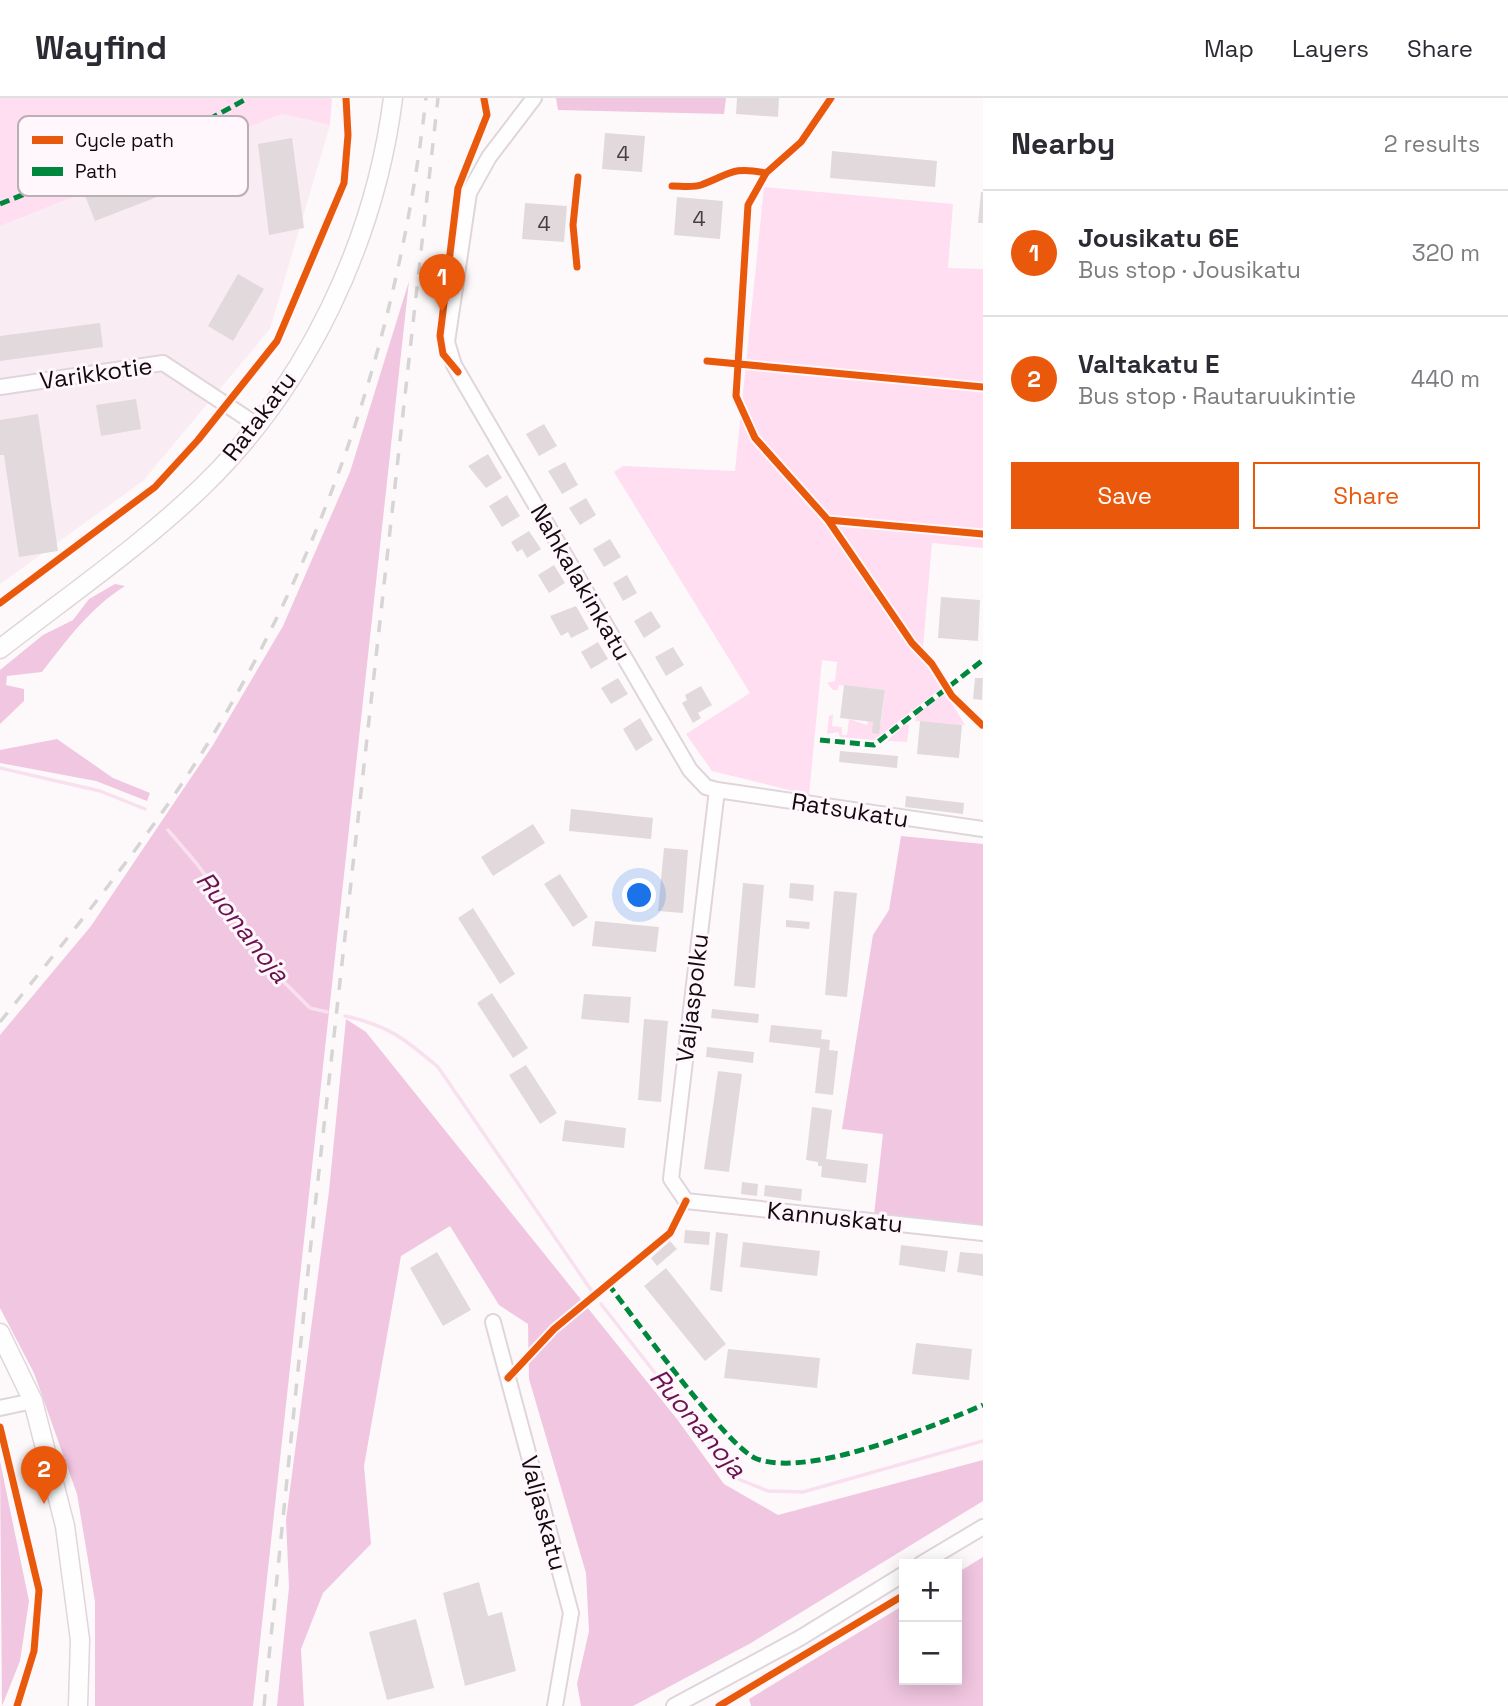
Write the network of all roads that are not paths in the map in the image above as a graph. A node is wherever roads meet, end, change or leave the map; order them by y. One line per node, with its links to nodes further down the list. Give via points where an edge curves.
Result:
1 (393, 98): 4 (main road, Ratakatu, via 385,157 347,268 306,352)
2 (534, 98): 6 (street, Nahkalakinkatu, via 489,157 469,193 447,342 454,365 690,770)
3 (0, 387): 4 (street, Varikkotie, via 163,363)
4 (257, 425): 5 (main road, Ratakatu, via 203,486)
5 (0, 649)
6 (717, 790): 7 (street, Ratsukatu); 8 (street, Valjaspolku, via 671,1179)
7 (983, 830)
8 (686, 1201): 9 (street, Kannuskatu)
9 (983, 1233)
10 (493, 1322): 18 (street, Valjaskatu, via 571,1613)
11 (0, 1333): 12 (main road)
12 (33, 1401): 13 (street); 17 (main road, via 65,1526 80,1640)
13 (0, 1408)
14 (983, 1527): 15 (street)
15 (929, 1559)
16 (899, 1577): 19 (street, via 800,1638)
17 (78, 1706)
18 (555, 1706)
19 (674, 1706)

